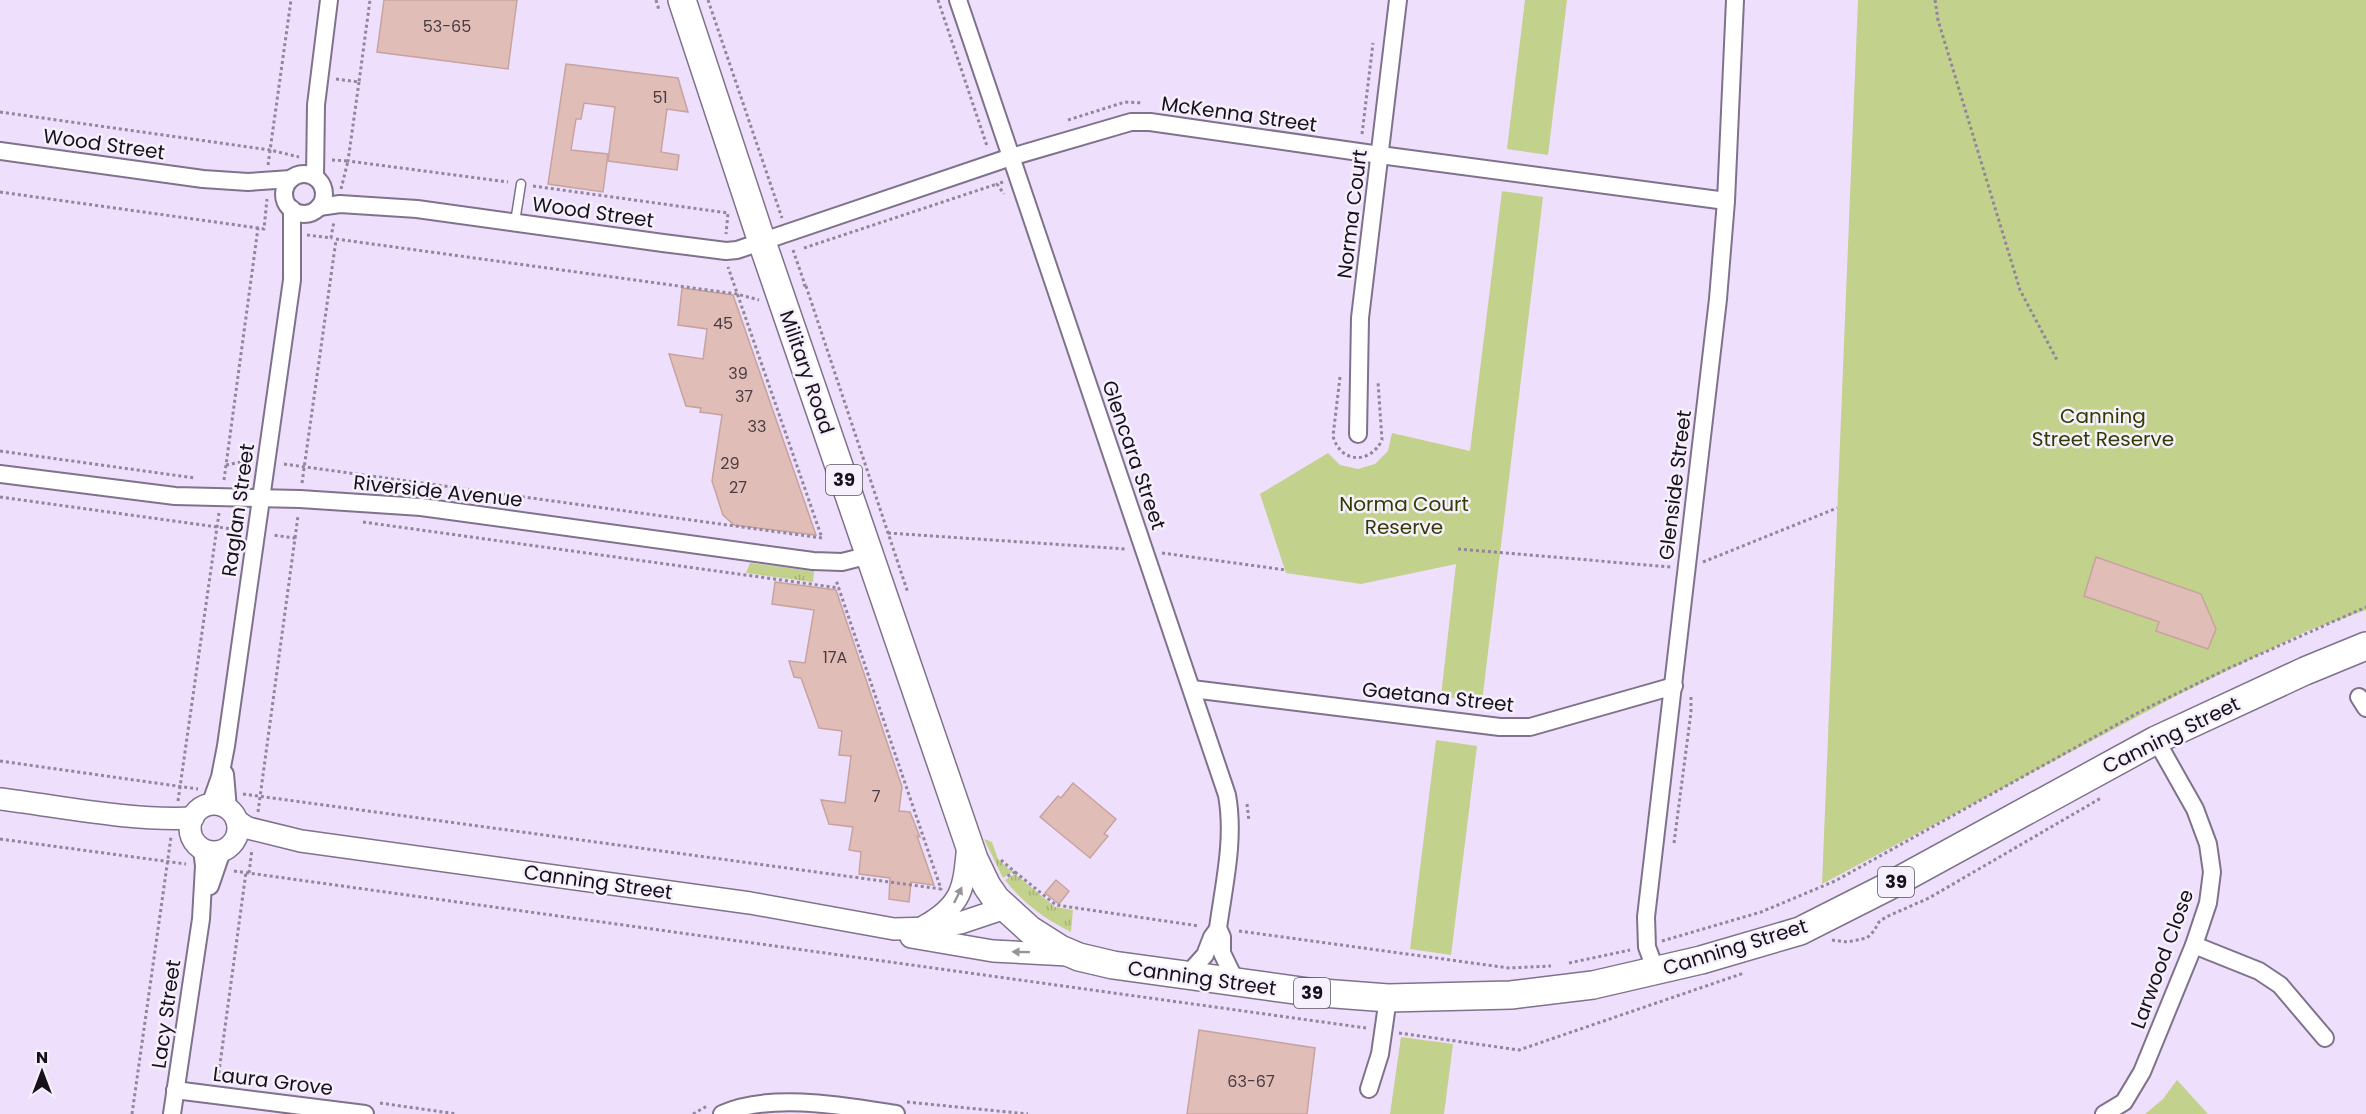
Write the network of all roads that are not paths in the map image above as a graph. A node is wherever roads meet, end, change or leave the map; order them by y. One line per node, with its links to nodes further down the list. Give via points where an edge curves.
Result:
1 (329, 0): 9 (street)
2 (682, 0): 17 (main road, Military Road / 39)
3 (958, 0): 8 (street, Glencara Street)
4 (1398, 0): 7 (street, Norma Court)
5 (1735, 0): 12 (street, Glenside Street)
6 (0, 151): 11 (street, Wood Street)
7 (1380, 155): 8 (street, McKenna Street, via 1131,122); 12 (street, McKenna Street); 19 (street, Norma Court, via 1360,318)
8 (1011, 157): 17 (street, McKenna Street); 25 (street, Glencara Street, via 1150,551)
9 (307, 179): 11 (street, Wood Street); 13 (street, via 285,189); 14 (street, via 324,197); 15 (street, Wood Street)
10 (521, 184): 16 (lane)
11 (269, 188): 13 (street, Wood Street)
12 (1726, 201): 24 (street, Glenside Street)
13 (289, 205): 14 (street, via 302,213); 18 (street, Raglan Street)
14 (316, 209): 15 (street, Wood Street, via 340,204); 18 (street, Raglan Street, via 305,225)
15 (417, 209): 16 (street, Wood Street)
16 (516, 222): 17 (street, Wood Street, via 726,251)
17 (762, 242): 22 (main road, Military Road / 39)
18 (292, 280): 21 (street, Raglan Street)
19 (1358, 434)
20 (0, 474): 21 (street, Riverside Avenue, via 175,496)
21 (261, 498): 22 (street, Riverside Avenue, via 421,507 830,562); 28 (street, Raglan Street)
22 (870, 555): 29 (main road, Military Road / 39)
23 (2366, 646): 26 (main road, Canning Street / 39)
24 (1674, 686): 25 (street, Gaetana Street, via 1530,728 1500,728); 35 (street, Glenside Street)
25 (1192, 689): 31 (street, Glencara Street, via 1231,815)
26 (2156, 740): 34 (street, Larwood Close, via 2195,809 2208,844 2212,873 2208,903); 35 (main road, Canning Street / 39, via 1800,931)
27 (0, 799): 28 (street, Canning Street)
28 (215, 829): 32 (street, Canning Street, via 750,903); 42 (street, Lacy Street)
29 (968, 844): 30 (main road, Military Road / 39, via 987,886); 33 (street, one-way to 29, via 948,910 959,897)
30 (1005, 908): 33 (street, Canning Street, via 960,923); 36 (main road, Canning Street / 39, via 1043,939)
31 (1218, 928): 37 (street, Glencara Street, via 1205,955); 38 (street, Glencara Street, via 1222,952)
32 (894, 929): 33 (street, Canning Street); 36 (street, Canning Street, one-way to 32, via 993,951 912,937)
33 (919, 929)
34 (2194, 945): 40 (street, via 2259,971 2280,985); 47 (street, Larwood Close, via 2134,1089 2124,1102)
35 (1641, 952): 39 (main road, Canning Street / 39, via 1593,985 1511,995)
36 (1079, 957): 37 (main road, Canning Street / 39)
37 (1187, 975): 38 (main road, Canning Street / 39)
38 (1236, 982): 39 (main road, Canning Street / 39)
39 (1388, 998): 41 (street, via 1380,1054)
40 (2325, 1038)
41 (1369, 1089)
42 (176, 1090): 43 (street, Lacy Street); 44 (street, Laura Grove)
43 (172, 1114)
44 (365, 1114)
45 (722, 1114): 46 (street, via 762,1103 785,1103 830,1104)
46 (896, 1114)
47 (2104, 1114)

